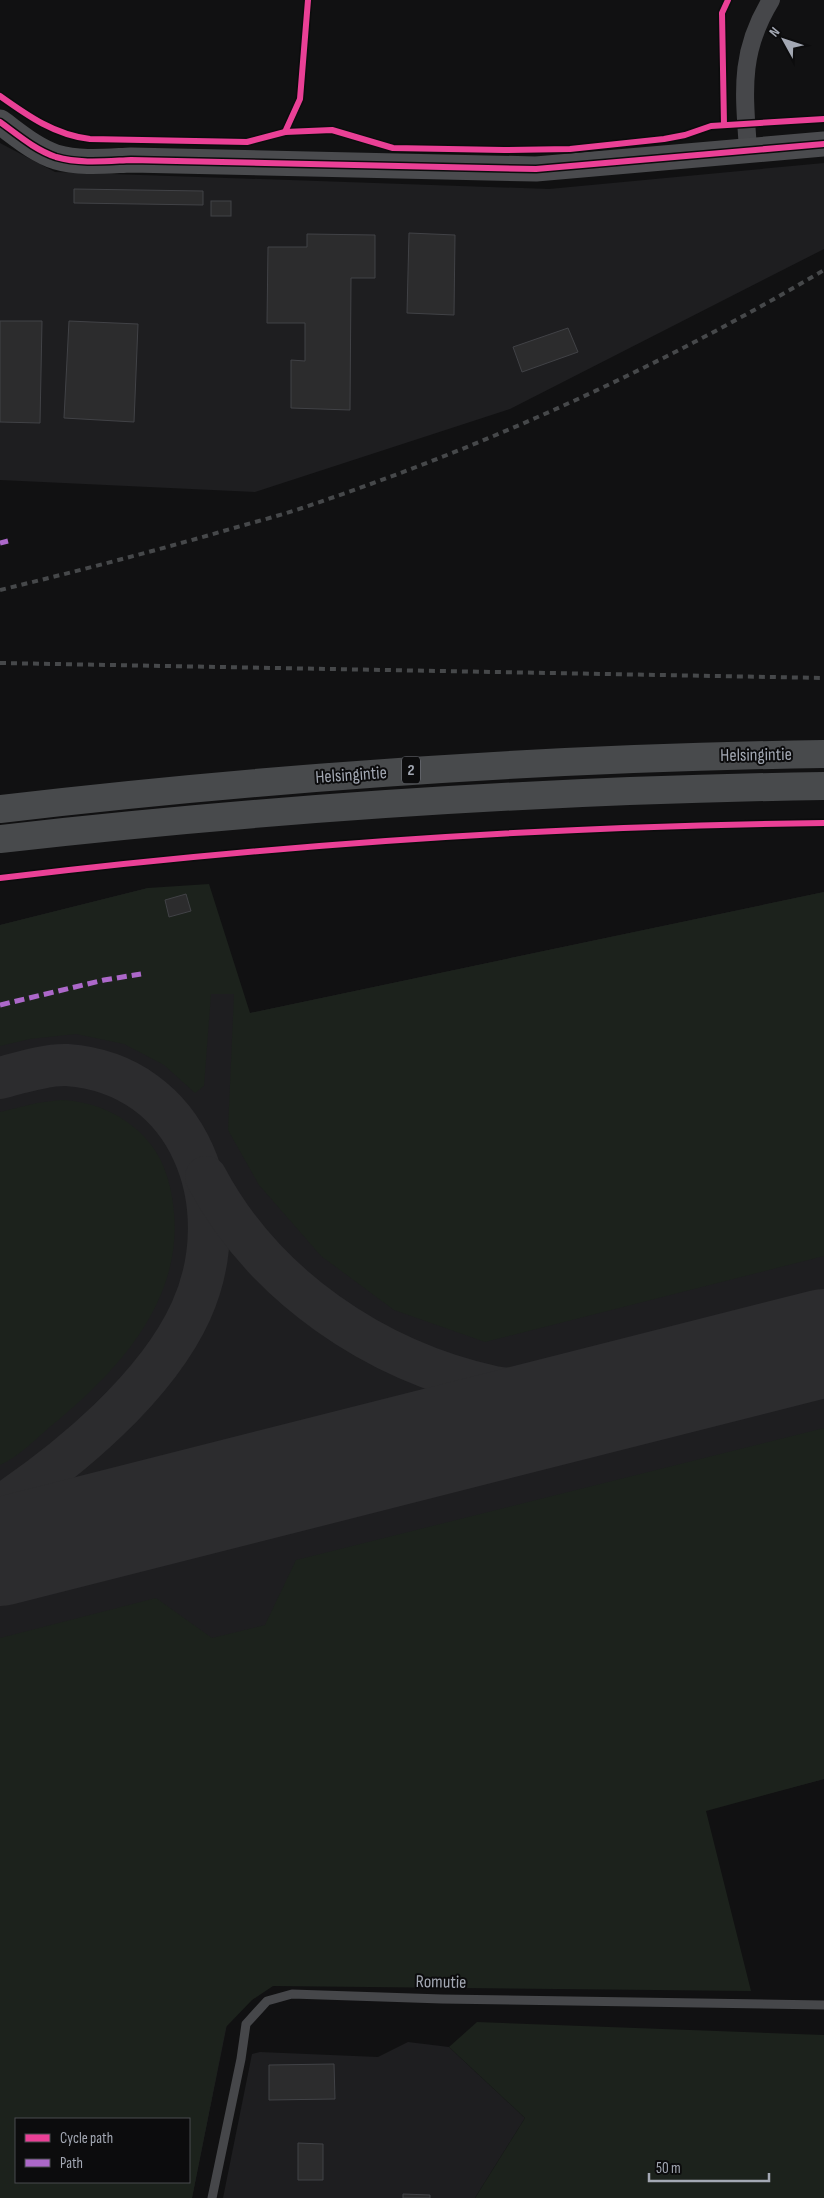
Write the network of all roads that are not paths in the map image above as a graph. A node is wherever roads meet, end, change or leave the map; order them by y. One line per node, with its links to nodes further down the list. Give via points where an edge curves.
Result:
1 (770, 0): 4 (street, via 757,22 748,49 744,80)
2 (0, 122): 4 (street, via 33,146 57,157 83,161 536,169)
3 (824, 144): 4 (street)
4 (748, 150)
5 (824, 754): 7 (highway, Helsingintie / 2, via 582,761 385,772 240,783)
6 (824, 786): 8 (highway, Helsingintie / 2, via 589,792 415,801)
7 (0, 810)
8 (0, 839)
9 (824, 2005): 10 (lane, Romutie, via 292,1994 267,2001 246,2024)
10 (212, 2198)

